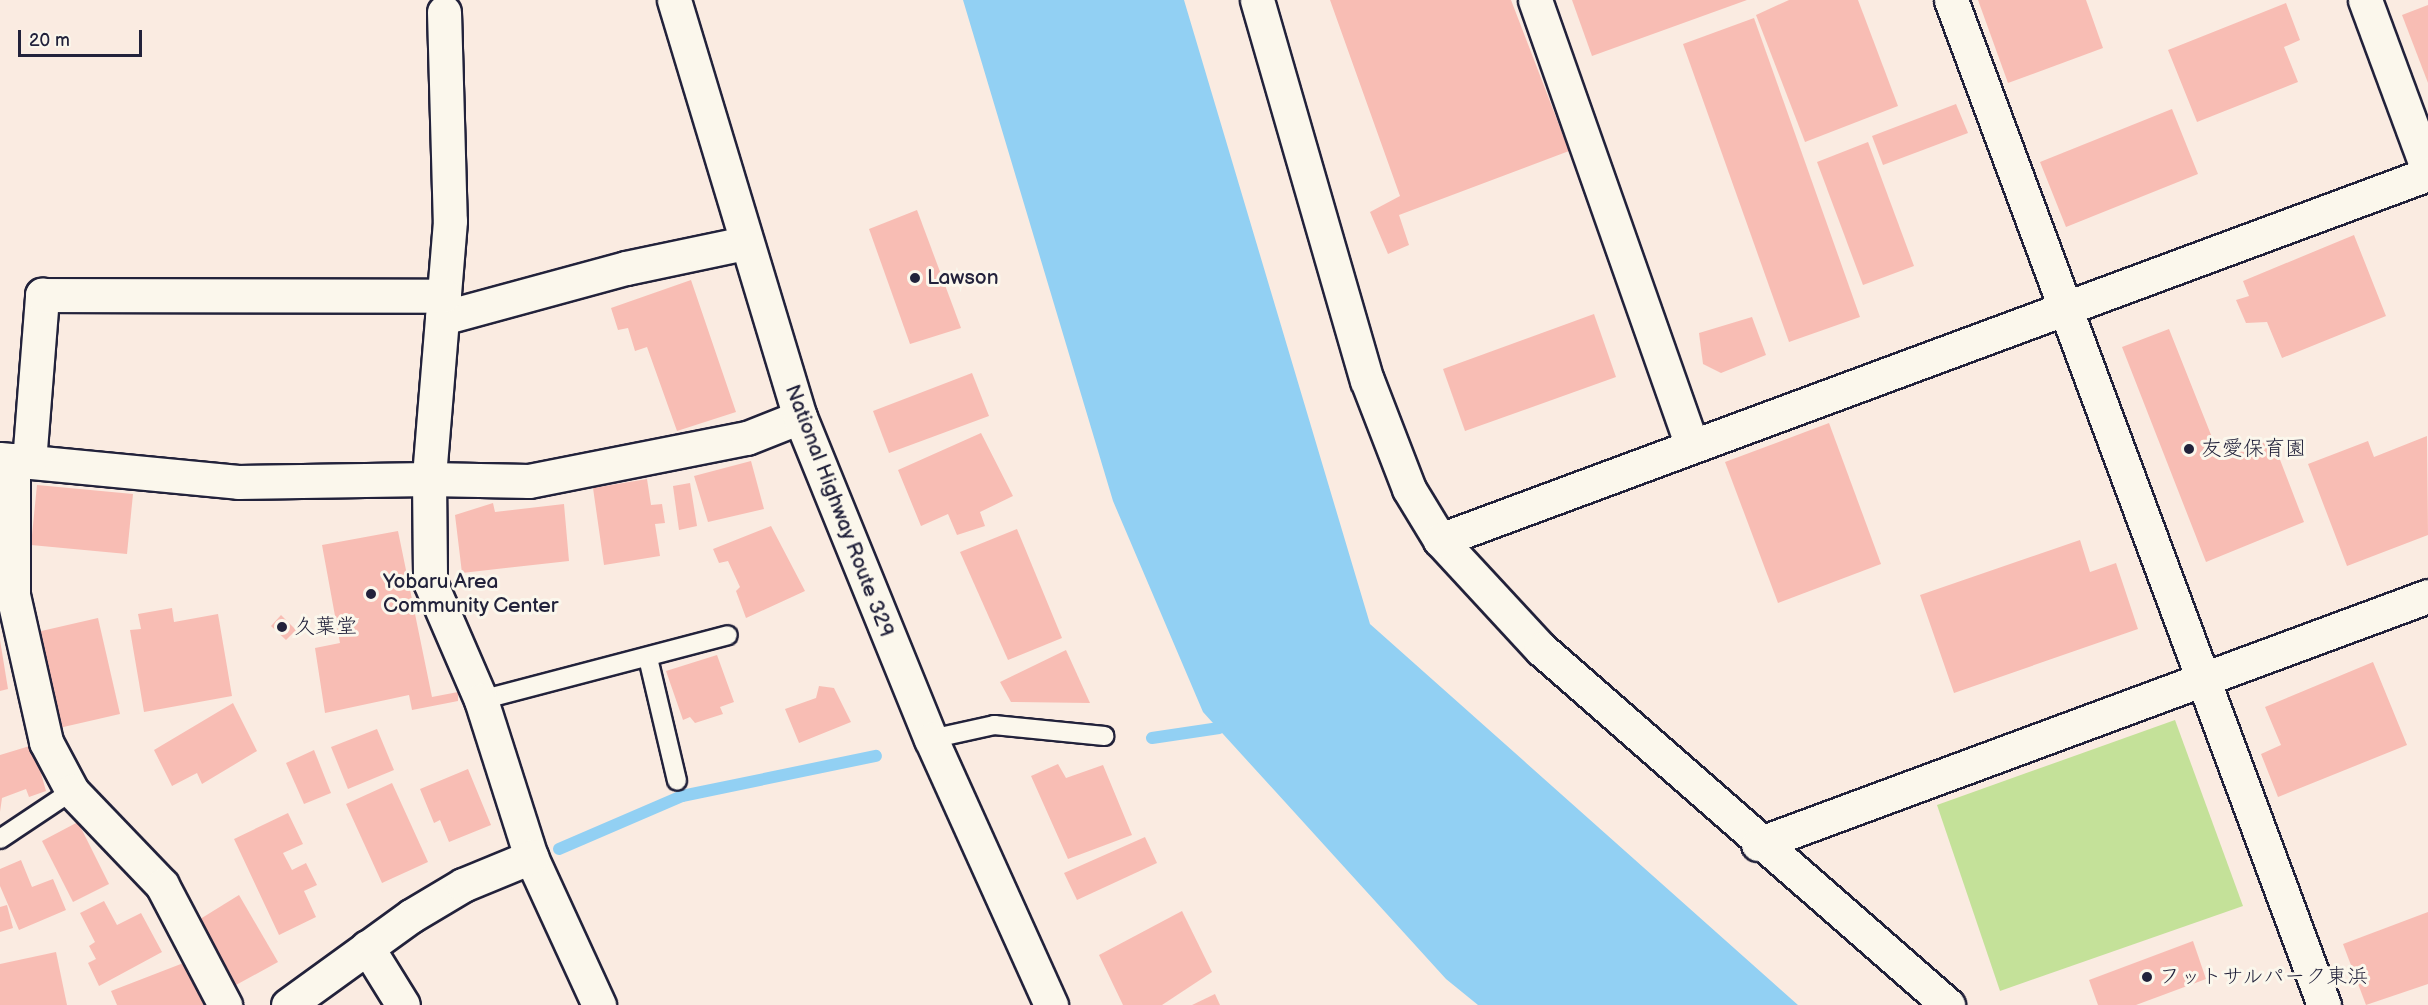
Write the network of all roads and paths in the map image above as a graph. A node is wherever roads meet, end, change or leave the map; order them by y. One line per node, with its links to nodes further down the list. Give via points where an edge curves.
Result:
1 (674, 0): 8 (main road, National Highway Route 329)
2 (1257, 0): 15 (main road, via 1366,380 1409,489)
3 (1534, 0): 12 (main road)
4 (1951, 0): 10 (main road)
5 (2365, 0): 7 (main road)
6 (444, 12): 9 (main road, via 450,221)
7 (2428, 172): 10 (main road)
8 (745, 243): 9 (main road); 11 (main road, National Highway Route 329)
9 (443, 307): 13 (main road, via 42,295); 14 (main road)
10 (2066, 308): 12 (main road); 19 (main road)
11 (800, 417): 14 (main road, via 747,438 529,481); 22 (main road, National Highway Route 329)
12 (1692, 445): 15 (main road)
13 (14, 460): 14 (main road, via 238,482); 24 (main road, via 13,596 46,742)
14 (429, 479): 20 (main road, via 430,582)
15 (1440, 540): 26 (main road, via 1541,650)
16 (2428, 596): 19 (main road)
17 (728, 635): 18 (lane)
18 (648, 658): 20 (lane); 23 (lane)
19 (2202, 680): 26 (main road); 35 (main road)
20 (481, 700): 27 (main road)
21 (1104, 736): 22 (lane, via 994,725)
22 (931, 739): 33 (main road, National Highway Route 329)
23 (677, 781)
24 (72, 791): 25 (lane); 29 (main road, via 162,885)
25 (0, 839)
26 (1758, 844): 34 (main road)
27 (531, 857): 28 (main road, via 463,885); 32 (main road)
28 (368, 947): 30 (main road); 31 (main road)
29 (225, 1005)
30 (288, 1005)
31 (403, 1005)
32 (599, 1005)
33 (1051, 1005)
34 (1948, 1005)
35 (2324, 1005)

